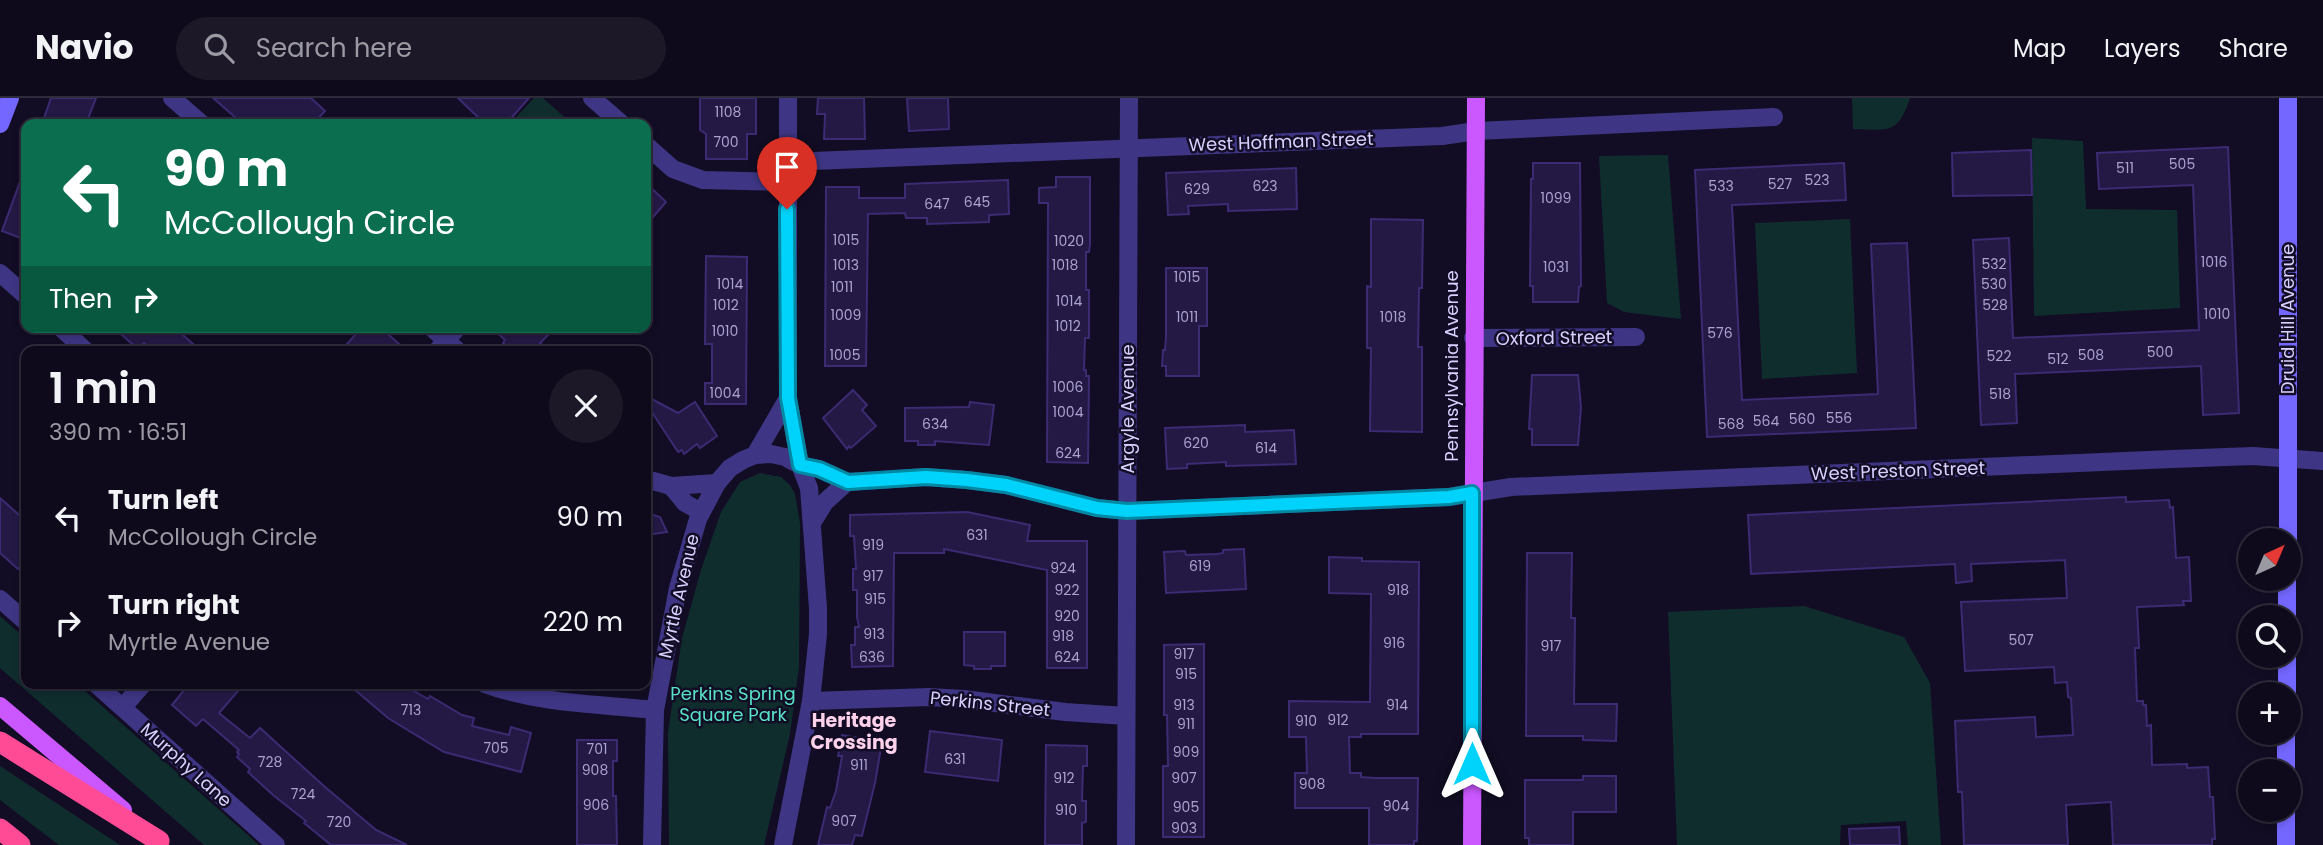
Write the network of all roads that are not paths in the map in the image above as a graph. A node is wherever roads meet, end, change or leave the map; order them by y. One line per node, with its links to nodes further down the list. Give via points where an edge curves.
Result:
1 (10, 98): 11 (main road)
2 (172, 98): 9 (street)
3 (592, 98): 10 (street)
4 (788, 98): 15 (street)
5 (1129, 98): 13 (street, Argyle Avenue)
6 (1476, 98): 12 (main road, Pennsylvania Avenue)
7 (2288, 98): 25 (main road, Druid Hill Avenue)
8 (1774, 117): 12 (street, West Hoffman Street)
9 (196, 119)
10 (616, 119)
11 (0, 124)
12 (1476, 131): 13 (street, West Hoffman Street); 21 (main road, Pennsylvania Avenue)
13 (1129, 148): 15 (street, West Hoffman Street); 33 (street, Argyle Avenue)
14 (651, 149): 16 (street, via 673,169 703,180)
15 (788, 162): 16 (street)
16 (787, 181): 23 (street)
17 (0, 273): 18 (street)
18 (21, 292)
19 (66, 333): 22 (street)
20 (1636, 337): 21 (street, Oxford Street)
21 (1473, 338): 32 (main road, Pennsylvania Avenue)
22 (81, 346)
23 (788, 398): 24 (street, Myrtle Avenue); 27 (street)
24 (755, 455): 27 (street, via 785,457); 30 (street, Myrtle Avenue, via 730,468)
25 (2288, 459): 26 (street, West Preston Street); 32 (street, West Preston Street, via 2146,460 1511,487); 36 (main road, Druid Hill Avenue)
26 (2323, 461)
27 (800, 465): 29 (street); 35 (street, via 809,488)
28 (651, 480): 31 (street)
29 (848, 482): 33 (street, West Preston Street, via 926,477 967,480); 35 (street, via 825,502)
30 (717, 483): 31 (street); 34 (street, Myrtle Avenue)
31 (671, 486): 34 (street, via 685,503)
32 (1472, 493): 33 (street, West Preston Street); 56 (main road, Pennsylvania Avenue)
33 (1127, 511): 46 (street, Argyle Avenue)
34 (701, 512): 45 (street, Myrtle Avenue, via 667,637)
35 (812, 523): 42 (street, via 818,634)
36 (2288, 528)
37 (0, 599): 38 (street)
38 (21, 618)
39 (102, 689): 44 (street, Murphy Lane)
40 (138, 689): 44 (street)
41 (499, 689): 45 (street, via 543,699)
42 (811, 701): 46 (street, Perkins Street, via 929,697); 54 (street)
43 (0, 706): 50 (main road)
44 (122, 707): 52 (street, Murphy Lane)
45 (655, 710): 53 (street, Myrtle Avenue)
46 (1126, 716): 55 (street, Argyle Avenue)
47 (0, 742): 50 (highway)
48 (2286, 822): 57 (main road)
49 (0, 829): 51 (highway)
50 (162, 843)
51 (20, 845)
52 (276, 845)
53 (652, 845)
54 (783, 845)
55 (1126, 845)
56 (1472, 845)
57 (2286, 845)

